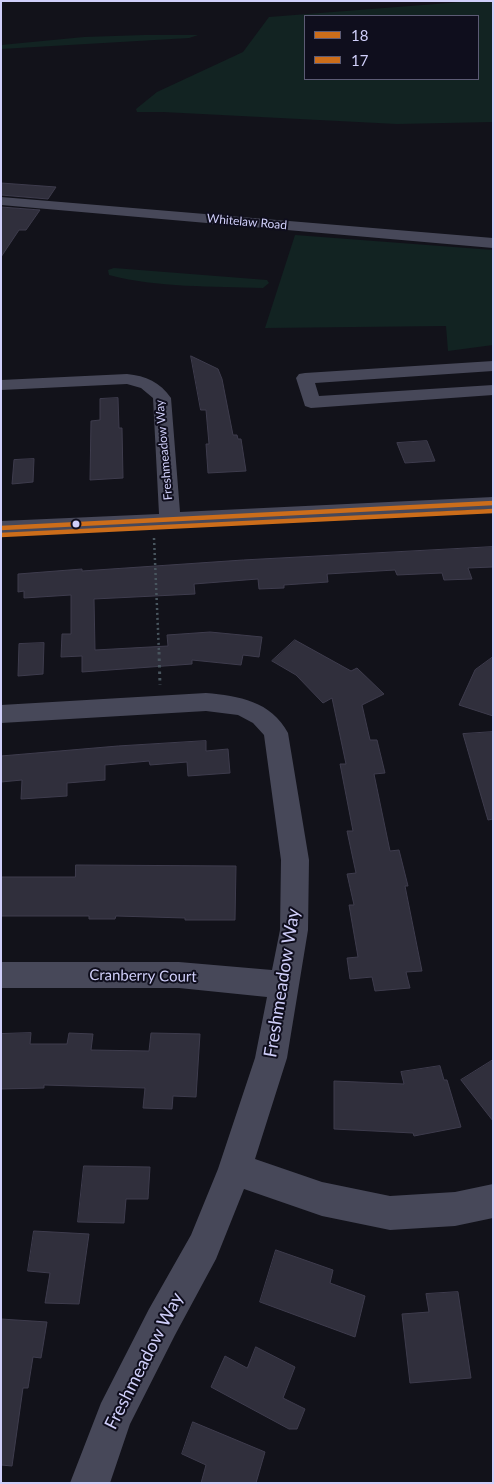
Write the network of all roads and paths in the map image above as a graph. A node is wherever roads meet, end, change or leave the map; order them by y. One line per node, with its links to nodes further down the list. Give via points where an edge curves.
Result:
1 (1, 201): 2 (street, Whitelaw Road)
2 (493, 243)
3 (493, 366): 5 (street, via 305,378 311,402)
4 (1, 385): 7 (street, Freshmeadow Way, via 127,379 142,381 156,388 162,398)
5 (493, 390)
6 (493, 502): 7 (street)
7 (161, 520): 8 (street); 9 (path)
8 (1, 528)
9 (162, 704): 10 (street, Freshmeadow Way); 12 (street, Freshmeadow Way, via 236,704 255,711 276,733 295,870 294,930)
10 (1, 714)
11 (1, 974): 12 (street, Cranberry Court, via 180,975)
12 (285, 985): 13 (street, Freshmeadow Way, via 271,1058)
13 (235, 1169): 14 (street, via 322,1199 390,1213 455,1209); 15 (street, Freshmeadow Way, via 204,1247 114,1416)
14 (493, 1201)
15 (90, 1483)

